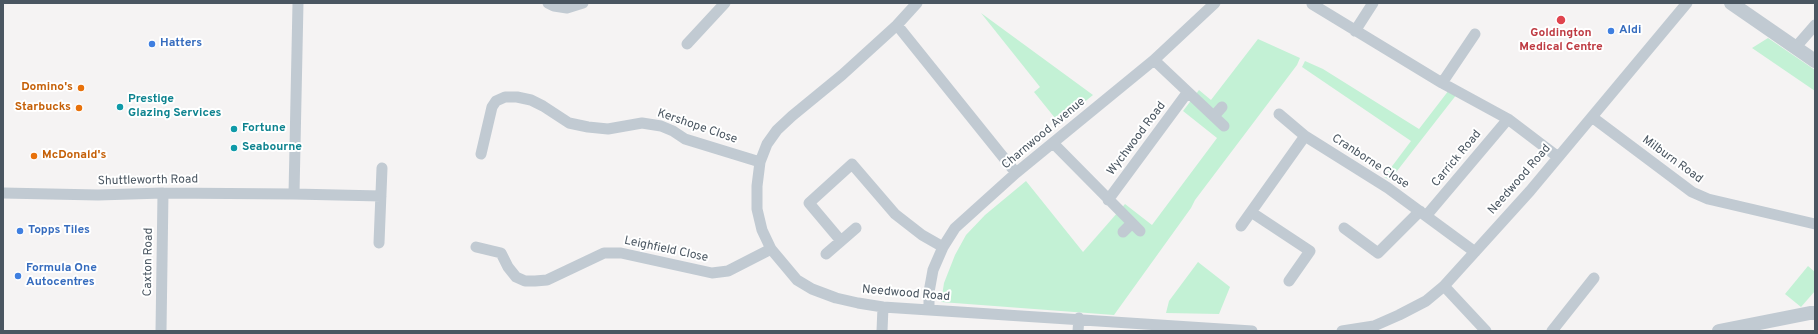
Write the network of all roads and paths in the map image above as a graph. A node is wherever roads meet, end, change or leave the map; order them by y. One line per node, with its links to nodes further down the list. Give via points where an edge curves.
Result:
1 (298, 3): 36 (street)
2 (548, 3): 3 (street, via 567,8)
3 (583, 3)
4 (726, 3): 15 (street)
5 (917, 3): 12 (street, Needwood Road)
6 (1215, 3): 17 (street, Charnwood Avenue)
7 (1373, 3): 13 (street)
8 (1687, 3): 24 (street, Needwood Road)
9 (1731, 3): 16 (street)
10 (1312, 4): 13 (street)
11 (1815, 25): 16 (street)
12 (897, 26): 31 (street, Needwood Road, via 792,116 770,139); 33 (street)
13 (1355, 31): 19 (street)
14 (1475, 34): 19 (street)
15 (686, 44)
16 (1795, 48): 18 (street)
17 (1154, 60): 20 (street); 28 (street, Charnwood Avenue)
18 (1815, 61)
19 (1442, 83): 25 (street)
20 (1187, 93): 23 (street); 38 (street, Wychwood Road)
21 (1222, 107): 23 (street)
22 (1279, 114): 27 (street, Cranborne Close)
23 (1214, 116): 26 (street)
24 (1592, 117): 30 (street, Needwood Road); 42 (street, Milburn Road, via 1692,192 1708,199)
25 (1508, 119): 30 (street); 40 (street, Carrick Road)
26 (1224, 126)
27 (1305, 136): 39 (street); 40 (street, Cranborne Close)
28 (1053, 143): 33 (street, Charnwood Avenue); 38 (street)
29 (481, 154): 31 (street, Kershope Close, via 492,107 496,101 505,97 517,97 543,106 569,123 608,129 642,123 661,126 685,139)
30 (1558, 157): 53 (street, Needwood Road)
31 (760, 162): 52 (street, Needwood Road, via 757,208 762,230)
32 (382, 168): 37 (street)
33 (1016, 174): 51 (street, Charnwood Avenue, via 955,228)
34 (163, 193): 35 (street, Shuttleworth Road); 36 (street, Shuttleworth Road); 62 (street, Caxton Road)
35 (3, 194)
36 (294, 194): 37 (street, Shuttleworth Road)
37 (381, 196): 49 (street)
38 (1108, 200): 41 (street)
39 (1251, 212): 43 (street); 56 (street, via 1310,252)
40 (1423, 213): 45 (street, via 1378,253); 53 (street, Cranborne Close)
41 (1132, 223): 46 (street); 47 (street)
42 (1815, 224)
43 (1241, 226)
44 (856, 228): 48 (street)
45 (1344, 228)
46 (1140, 231)
47 (1123, 232)
48 (841, 241): 51 (street, via 809,203 852,164 896,214 922,235); 54 (street)
49 (379, 243)
50 (476, 247): 52 (street, Leighfield Close, via 501,253 516,277 525,281 547,280 604,253 621,253 712,273 728,271)
51 (943, 247): 59 (street, Charnwood Avenue, via 933,270)
52 (771, 249): 58 (street, Needwood Road, via 797,280 812,289 851,301)
53 (1475, 252): 57 (street, Needwood Road)
54 (826, 254)
55 (1594, 278): 68 (street)
56 (1289, 281)
57 (1444, 286): 66 (street, Needwood Road, via 1426,301 1399,315 1374,326); 67 (street)
58 (883, 307): 59 (street, Needwood Road); 63 (street)
59 (929, 309): 61 (street, Needwood Road)
60 (1815, 313): 69 (street)
61 (1079, 318): 64 (street); 65 (street, Needwood Road)
62 (161, 331)
63 (882, 331)
64 (1078, 331)
65 (1252, 331)
66 (1348, 331)
67 (1486, 331)
68 (1552, 331)
69 (1719, 331)

